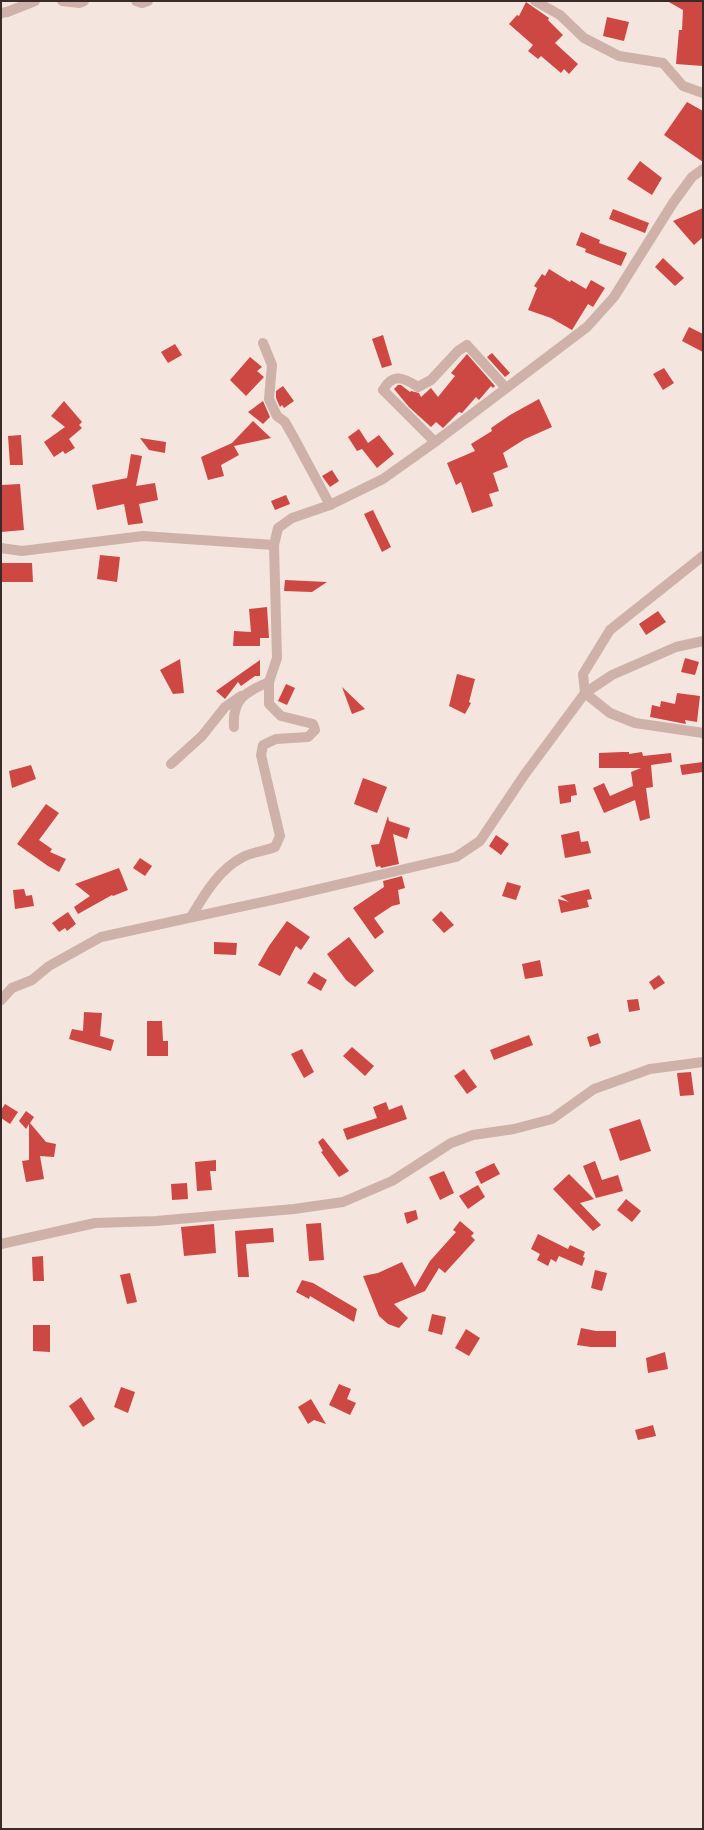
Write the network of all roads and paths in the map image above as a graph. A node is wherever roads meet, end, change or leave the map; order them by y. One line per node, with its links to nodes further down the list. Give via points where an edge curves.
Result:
1 (35, 1): 7 (street)
2 (62, 1): 3 (street)
3 (84, 1)
4 (136, 1): 5 (street)
5 (148, 1)
6 (535, 1): 8 (street, via 560,15 584,38 619,56 663,63 683,86)
7 (1, 13)
8 (703, 93)
9 (703, 169): 11 (street, via 692,177 672,203 614,297 586,327)
10 (263, 343): 13 (street, via 272,365 269,399 277,416 285,422)
11 (506, 388): 12 (street); 12 (street, via 468,345 458,351 431,380 418,387 406,379 396,378 388,382 383,390)
12 (435, 442): 13 (street, via 383,479)
13 (330, 505): 14 (street, via 292,518 278,528)
14 (274, 545): 15 (street, via 144,536 22,551); 18 (street, via 277,658)
15 (1, 548)
16 (703, 556): 19 (street, via 610,630 584,674)
17 (703, 641): 19 (street, via 669,650 612,675)
18 (269, 682): 20 (street); 24 (street, via 269,704 281,716 313,724 315,730 308,737 276,739 263,745 260,755 280,836 275,848 243,857 226,868)
19 (585, 693): 22 (street, via 610,713 635,723); 24 (street, via 525,774 480,841 456,857)
20 (241, 696): 21 (street, via 233,714); 23 (street, via 225,706 202,736)
21 (234, 727)
22 (703, 733)
23 (171, 764)
24 (191, 917): 25 (street, via 101,937 49,966 32,980 12,988)
25 (1, 1000)
26 (703, 1062): 27 (street, via 650,1070 594,1089 552,1119 514,1129 473,1135 451,1143 392,1181 343,1202 286,1210 156,1221 95,1223)
27 (1, 1244)

